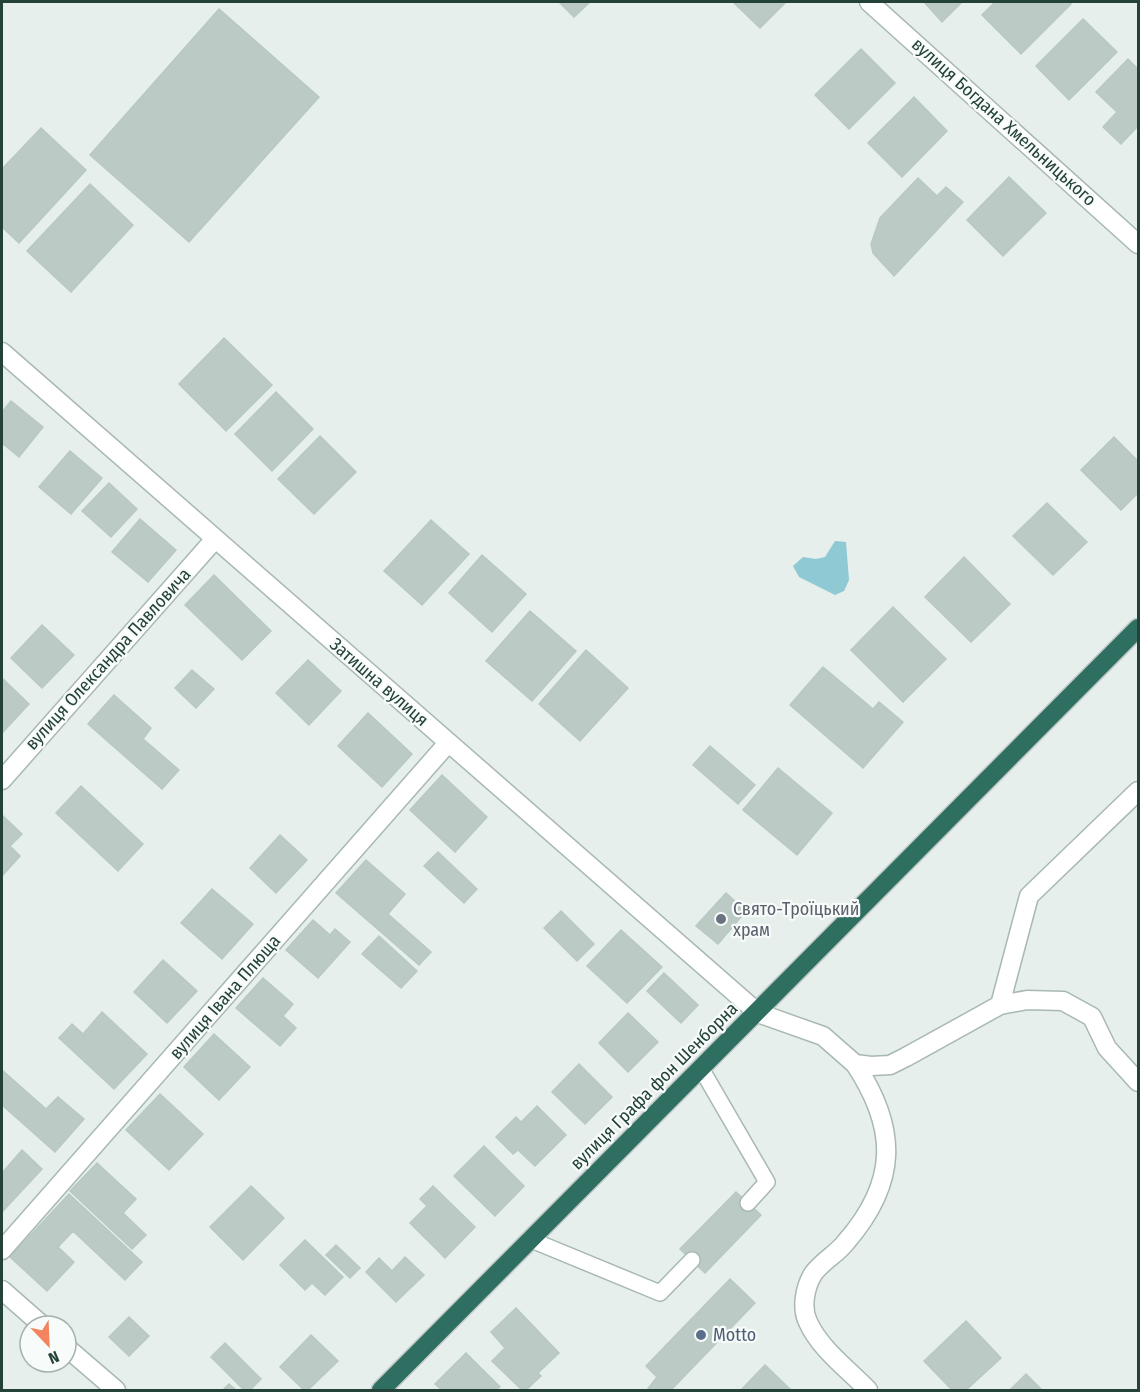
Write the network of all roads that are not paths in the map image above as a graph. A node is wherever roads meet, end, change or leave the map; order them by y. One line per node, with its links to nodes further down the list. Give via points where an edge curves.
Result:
1 (869, 2): 2 (street, вулиця Богдана Хмельницького)
2 (1138, 244)
3 (2, 352): 4 (street, Затишна вулиця)
4 (215, 539): 6 (street, Затишна вулиця); 7 (street, вулиця Олександра Павловича)
5 (1138, 628): 10 (highway)
6 (448, 743): 10 (street, Затишна вулиця); 16 (street, вулиця Івана Плюща)
7 (2, 780)
8 (1138, 791): 9 (street, via 1029,896)
9 (1000, 1005): 11 (street, via 890,1065); 13 (street, via 1027,1000 1063,1001 1082,1010 1092,1017 1107,1048)
10 (758, 1013): 11 (street, вулиця Графа фон Шенборна, via 823,1036); 12 (highway, вулиця Графа фон Шенборна)
11 (855, 1064): 23 (street, вулиця Графа фон Шенборна, via 874,1092 886,1132 884,1179 861,1224 814,1274 804,1297 807,1321 821,1342)
12 (702, 1070): 14 (lane, via 767,1182); 15 (highway, вулиця Графа фон Шенборна)
13 (1138, 1082)
14 (747, 1203)
15 (529, 1239): 17 (lane, via 660,1293); 22 (highway, вулиця Графа фон Шенборна)
16 (2, 1250)
17 (692, 1260)
18 (2, 1290): 19 (street)
19 (29, 1314)
20 (78, 1357): 21 (street)
21 (116, 1390)
22 (381, 1390)
23 (868, 1390)

